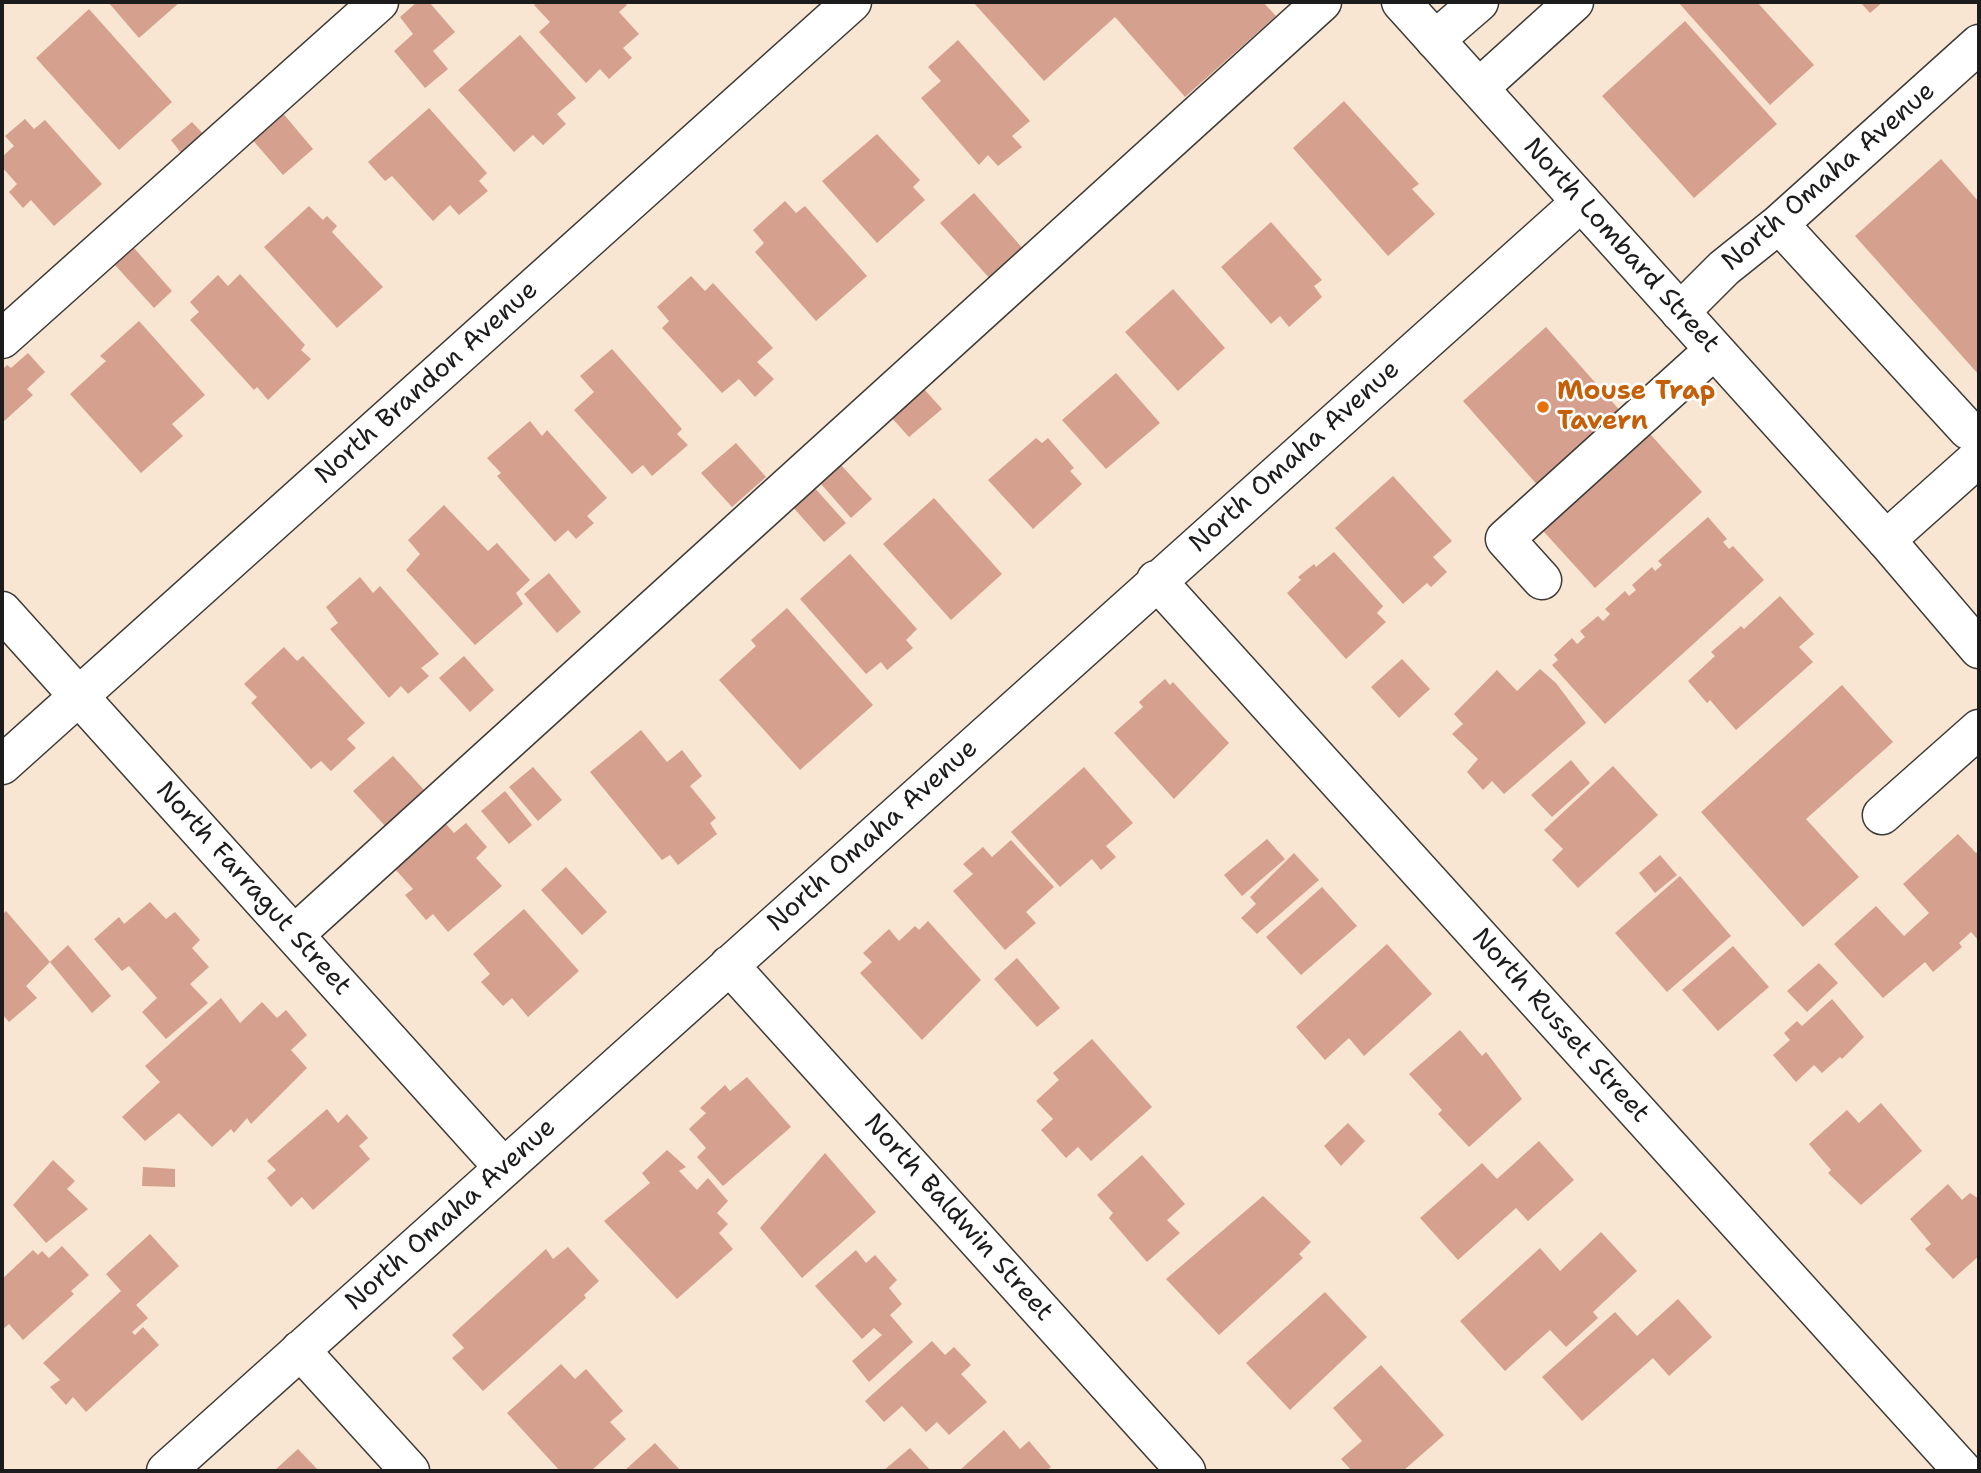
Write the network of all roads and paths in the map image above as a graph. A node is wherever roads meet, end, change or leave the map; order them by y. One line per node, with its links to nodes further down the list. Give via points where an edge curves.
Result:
1 (379, 2): 13 (street)
2 (852, 2): 22 (street, North Brandon Avenue)
3 (1322, 2): 26 (street)
4 (1401, 2): 7 (street, North Lombard Street)
5 (1479, 2): 7 (street)
6 (1574, 2): 9 (street)
7 (1436, 40): 9 (street, North Lombard Street)
8 (1979, 44): 11 (street, North Omaha Avenue)
9 (1479, 88): 10 (street, North Lombard Street)
10 (1581, 202): 12 (street, North Lombard Street); 18 (street, North Omaha Avenue)
11 (1779, 224): 12 (street, North Omaha Avenue, via 1724,268); 15 (street, via 1968,430)
12 (1680, 312): 14 (street, North Lombard Street)
13 (2, 339)
14 (1714, 350): 17 (street, North Lombard Street); 19 (street, via 1505,539)
15 (1979, 434)
16 (1979, 457): 17 (street)
17 (1886, 540): 21 (street, North Lombard Street)
18 (1156, 580): 27 (street, North Omaha Avenue); 33 (street, North Russet Street)
19 (1542, 580)
20 (2, 611): 22 (street, North Farragut Street)
21 (1979, 649)
22 (78, 696): 24 (street, North Brandon Avenue); 26 (street, North Farragut Street)
23 (1979, 729): 25 (street)
24 (2, 765)
25 (1882, 815)
26 (294, 935): 28 (street, North Farragut Street)
27 (729, 965): 28 (street, North Omaha Avenue); 32 (street, North Baldwin Street)
28 (504, 1168): 29 (street, North Omaha Avenue)
29 (300, 1350): 30 (street, North Omaha Avenue); 31 (street)
30 (166, 1471)
31 (410, 1471)
32 (1186, 1471)
33 (1963, 1471)

